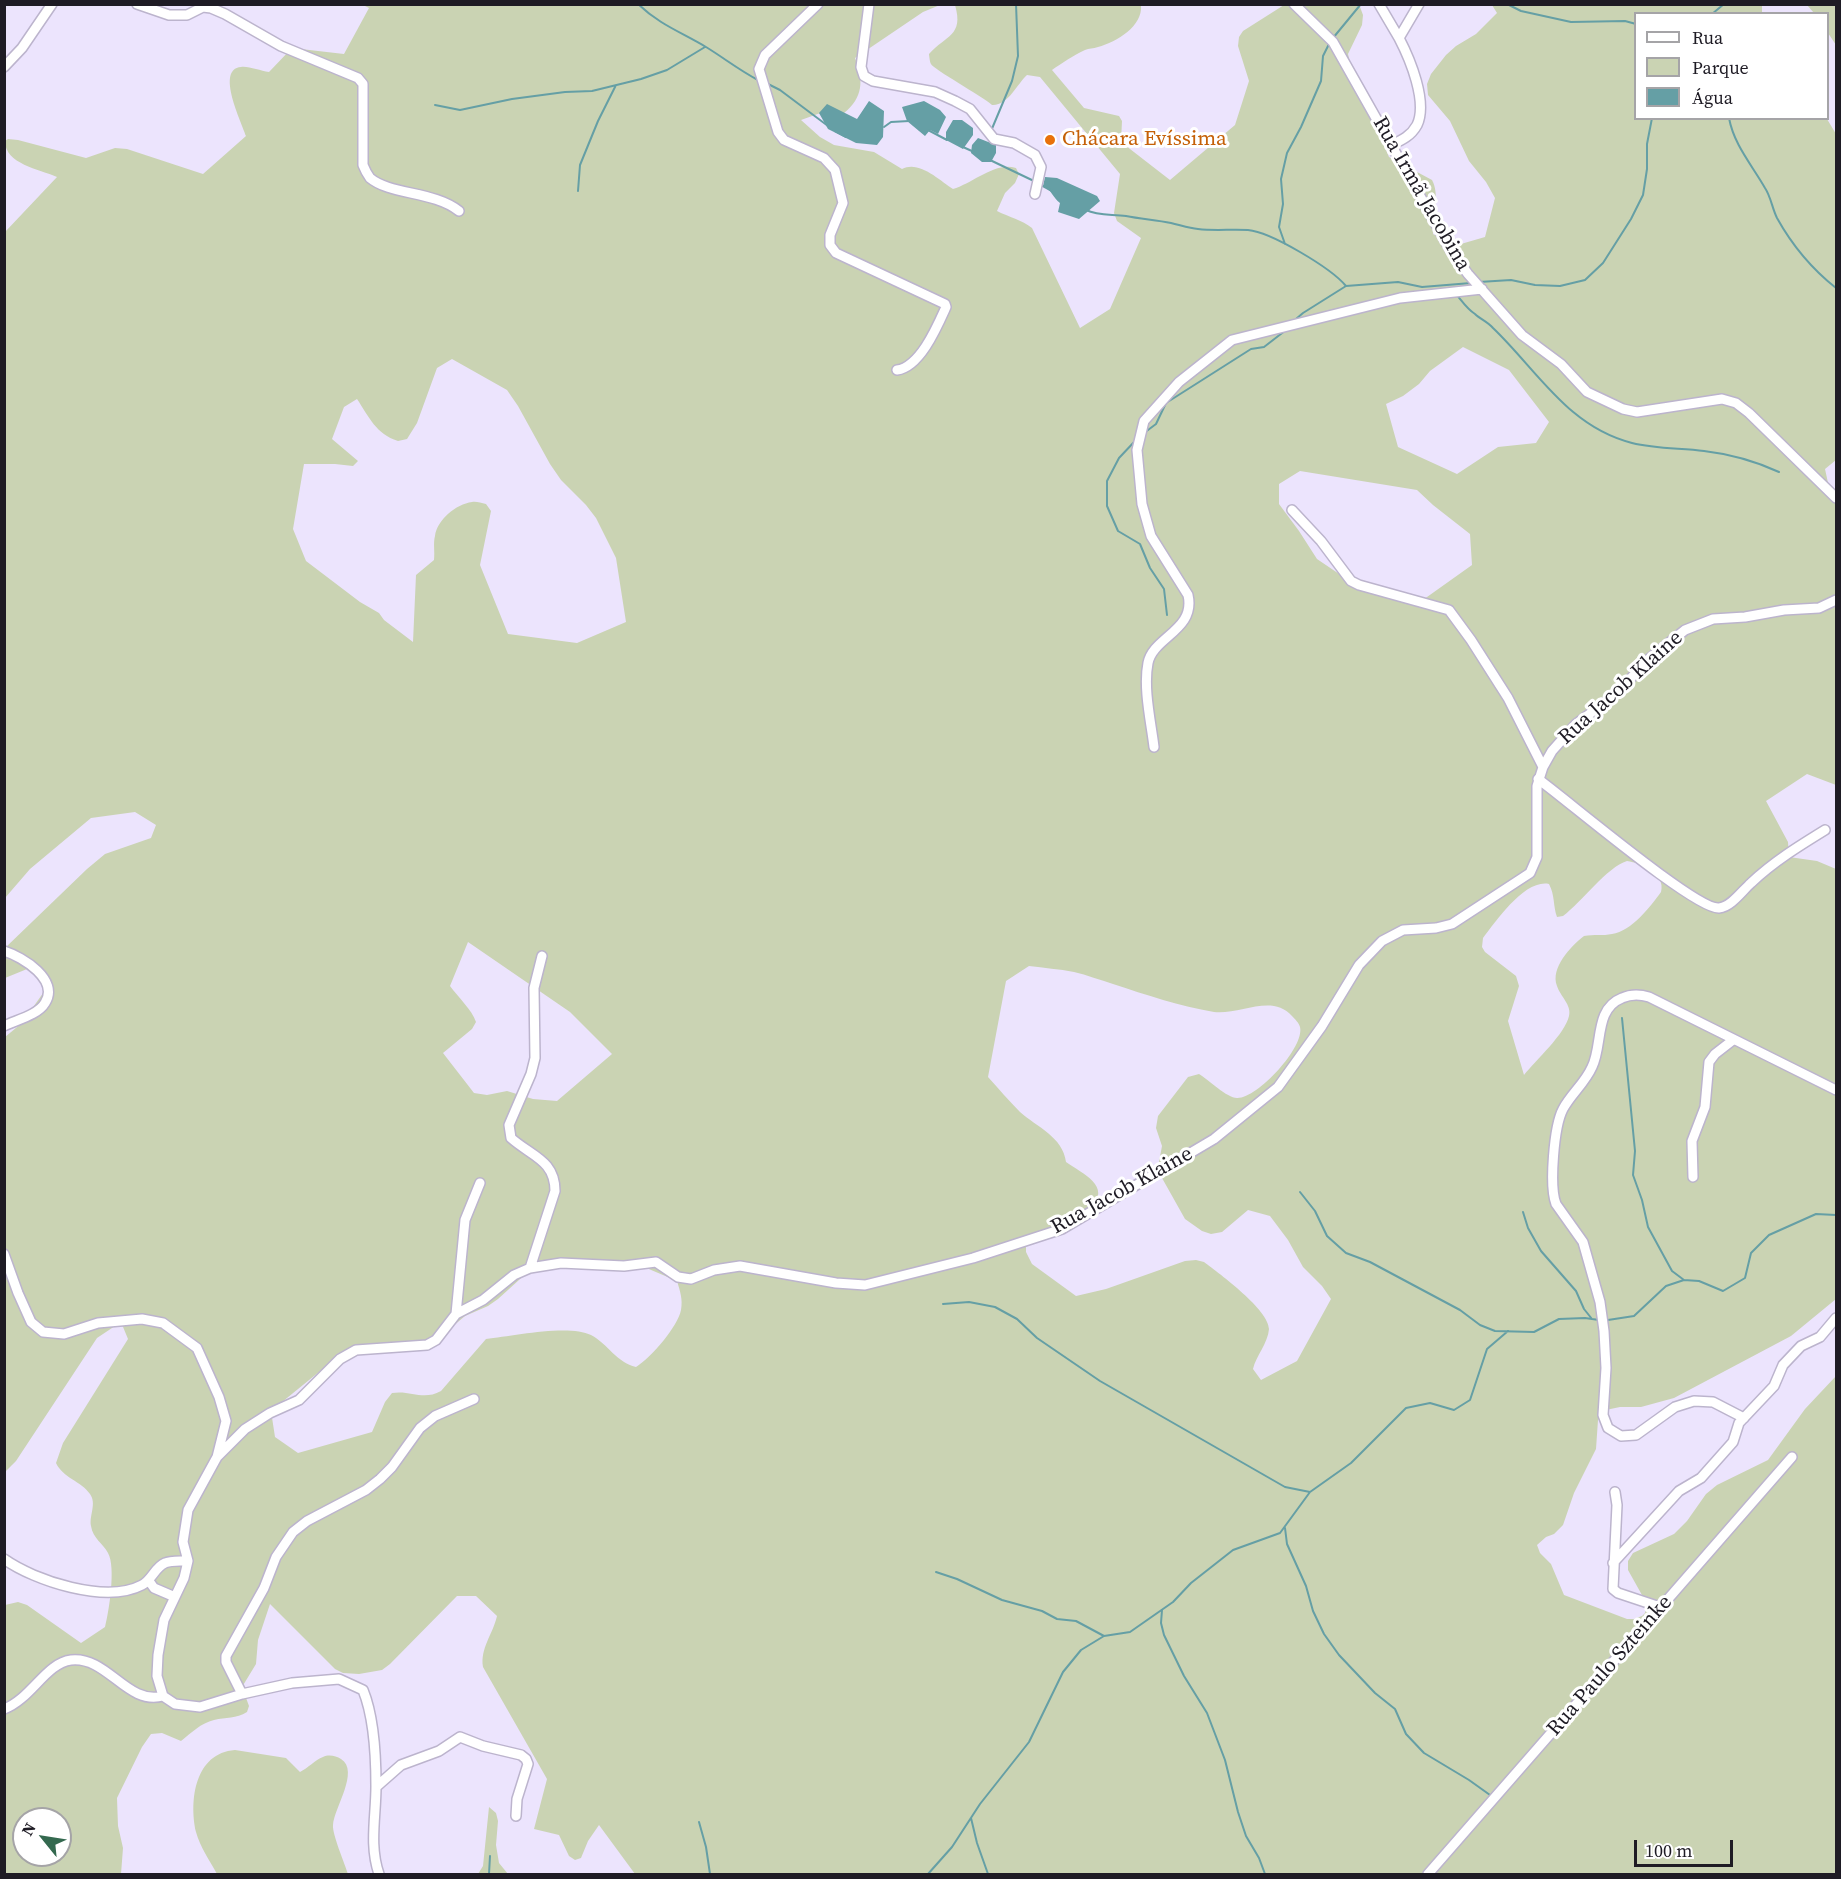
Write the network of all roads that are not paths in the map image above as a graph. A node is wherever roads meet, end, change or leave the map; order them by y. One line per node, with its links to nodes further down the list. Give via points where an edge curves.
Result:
1 (52, 4): 9 (street)
2 (137, 4): 12 (street, via 170,15 211,8 281,46 358,78 363,84 363,165 367,174 385,185 435,198)
3 (818, 4): 14 (street, via 765,55 759,69 761,83 784,140 824,158 835,170 843,204 830,235 836,253 945,304 933,336 910,365)
4 (869, 4): 11 (street, via 861,67 864,76 935,92 970,109 994,139 1014,143 1035,155 1041,167)
5 (1293, 4): 10 (street, Rua Irmã Jacobina, via 1333,42)
6 (1379, 4): 8 (street)
7 (1419, 4): 8 (street)
8 (1399, 38): 10 (street, via 1412,61 1420,115 1413,131)
9 (4, 67)
10 (1391, 145): 13 (street, Rua Irmã Jacobina, via 1452,251)
11 (1035, 194)
12 (459, 212)
13 (1482, 290): 15 (street, Rua Irmã Jacobina, via 1522,335 1562,364 1587,392 1623,410 1637,412 1722,399 1736,403); 18 (street, via 1400,298 1232,340 1179,382 1144,421 1137,450 1142,504 1151,536 1188,595 1190,605 1184,621 1148,660 1146,677)
14 (897, 370)
15 (1836, 498)
16 (1292, 510): 19 (street, via 1351,581 1449,610 1508,698)
17 (1836, 600): 19 (street, Rua Jacob Klaine, via 1819,608 1713,619 1685,630 1649,659 1615,695 1576,724)
18 (1154, 747)
19 (1543, 767): 20 (street, Rua Jacob Klaine)
20 (1538, 779): 21 (street, via 1684,892 1711,907 1730,903 1792,850); 30 (street, Rua Jacob Klaine, via 1537,857 1530,873 1452,924 1403,930 1382,941 1359,965 1278,1088 1214,1139 1062,1229 973,1258 865,1285 740,1266 691,1279 678,1277 656,1262 624,1266 561,1263)
21 (1825, 830)
22 (4, 951): 24 (street, via 32,967 48,988 46,1003 37,1011)
23 (542, 956): 30 (street, via 534,988 535,1058 509,1125 511,1138 545,1164 555,1180 555,1191)
24 (4, 1026)
25 (1733, 1040): 26 (street); 27 (street, via 1709,1062 1705,1107 1692,1140); 35 (street, via 1649,997 1632,994 1617,1000 1602,1021 1591,1069 1560,1114 1552,1190 1556,1204 1583,1242 1597,1292 1605,1344 1603,1415 1608,1428 1621,1436 1636,1435 1675,1407 1694,1401 1713,1402)
26 (1836, 1090)
27 (1693, 1177)
28 (480, 1183): 32 (street, via 465,1220)
29 (4, 1254): 31 (street)
30 (530, 1268): 32 (street, Rua Jacob Klaine)
31 (6, 1269): 36 (street, via 31,1323 43,1332 64,1334 98,1323 142,1319 163,1323 197,1348 226,1421)
32 (456, 1314): 36 (street, Rua Jacob Klaine, via 436,1340 426,1345 356,1350 340,1359 299,1400 245,1430)
33 (1836, 1318): 35 (street, via 1820,1337 1802,1346 1783,1365 1774,1386)
34 (474, 1399): 45 (street, via 435,1416 420,1428 380,1479 307,1521 284,1543 226,1656)
35 (1744, 1418): 41 (street, via 1733,1442 1701,1478 1679,1491)
36 (217, 1457): 40 (street, via 188,1510 183,1542)
37 (1792, 1457): 44 (street, Rua Paulo Szteinke)
38 (1615, 1492): 41 (street)
39 (4, 1559): 42 (street, via 46,1581 92,1592 131,1590)
40 (188, 1561): 42 (street, via 162,1564); 43 (street)
41 (1613, 1563): 44 (street, via 1615,1591)
42 (148, 1581): 43 (street)
43 (175, 1597): 46 (street, via 164,1620 158,1655 157,1676)
44 (1660, 1608): 51 (street, Rua Paulo Szteinke)
45 (242, 1694): 46 (street, via 200,1707 175,1704); 48 (street, via 292,1683 339,1679 363,1690 370,1707)
46 (163, 1696): 47 (street, via 140,1696 98,1666 70,1660 55,1667 14,1706)
47 (4, 1709)
48 (376, 1787): 49 (street, via 401,1766 463,1737 526,1759); 50 (street, via 372,1840)
49 (516, 1816)
50 (379, 1875)
51 (1428, 1875)

